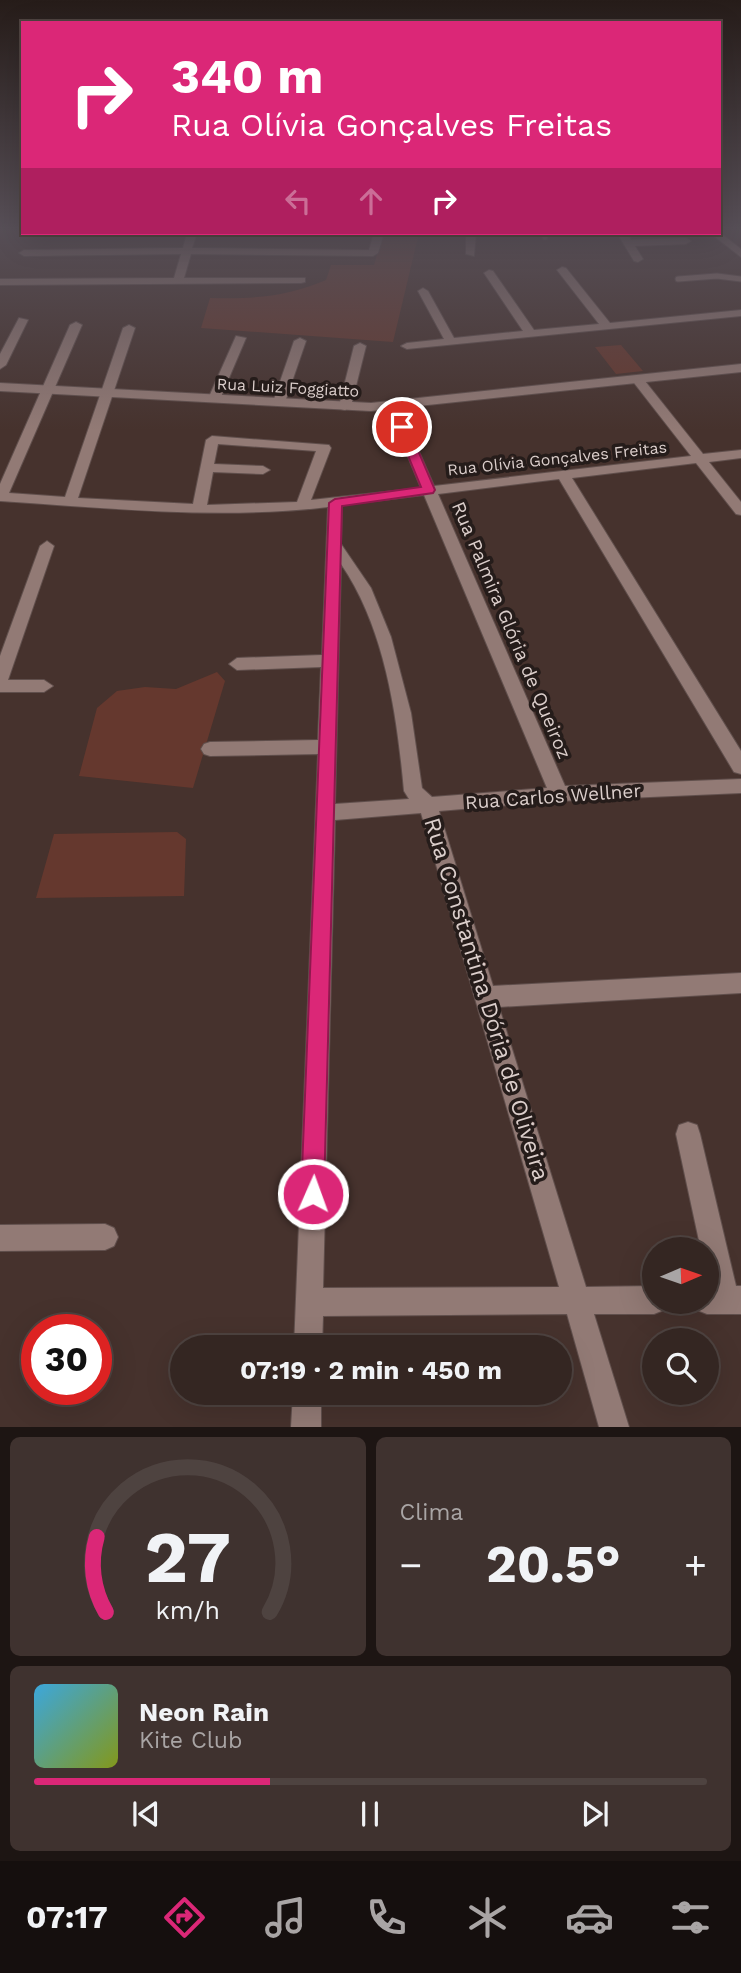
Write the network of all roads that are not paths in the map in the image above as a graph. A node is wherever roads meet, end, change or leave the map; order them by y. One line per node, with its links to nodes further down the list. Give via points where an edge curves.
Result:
1 (426, 297): 12 (street)
2 (505, 297): 9 (street)
3 (583, 297): 7 (street)
4 (741, 313): 7 (street)
5 (23, 320): 15 (street)
6 (76, 325): 19 (street)
7 (607, 326): 9 (street)
8 (129, 328): 20 (street)
9 (531, 334): 12 (street)
10 (240, 338): 21 (street)
11 (300, 341): 22 (street)
12 (451, 342): 14 (street)
13 (360, 346): 23 (street)
14 (407, 346)
15 (0, 365)
16 (741, 368): 17 (street, Rua Luiz Foggiatto)
17 (637, 379): 24 (street, Rua Luiz Foggiatto); 26 (street)
18 (0, 387): 19 (street, Rua Luiz Foggiatto)
19 (47, 389): 20 (street, Rua Luiz Foggiatto); 31 (street)
20 (107, 393): 21 (street, Rua Luiz Foggiatto); 32 (street)
21 (214, 399): 22 (street, Rua Luiz Foggiatto)
22 (279, 402): 23 (street, Rua Luiz Foggiatto)
23 (345, 406): 24 (street, Rua Luiz Foggiatto)
24 (393, 406): 30 (street, Rua Palmira Glória de Queiroz)
25 (741, 454): 26 (street, Rua Olívia Gonçalves Freitas)
26 (701, 460): 29 (street, Rua Olívia Gonçalves Freitas); 36 (street)
27 (207, 468): 28 (street); 34 (street, via 212,440 324,448); 35 (street)
28 (262, 470)
29 (563, 474): 30 (street, Rua Olívia Gonçalves Freitas); 46 (street)
30 (429, 490): 33 (street, Rua Olívia Gonçalves Freitas); 48 (street, Rua Palmira Glória de Queiroz)
31 (0, 497): 32 (street, Rua Olívia Gonçalves Freitas)
32 (70, 501): 35 (street, Rua Olívia Gonçalves Freitas)
33 (335, 503): 34 (street, Rua Olívia Gonçalves Freitas); 37 (street)
34 (302, 507): 35 (street, Rua Olívia Gonçalves Freitas)
35 (199, 509)
36 (741, 511)
37 (333, 543): 39 (street); 49 (street, Rua Constantina Dória de Oliveira, via 368,600 402,707 413,791)
38 (47, 546): 41 (street)
39 (329, 661): 40 (street); 44 (street)
40 (237, 664)
41 (0, 678)
42 (0, 686): 43 (street)
43 (44, 686)
44 (326, 747): 45 (street); 50 (street)
45 (210, 749)
46 (741, 768)
47 (741, 786): 48 (street, Rua Carlos Wellner)
48 (559, 794): 49 (street, Rua Carlos Wellner)
49 (428, 805): 50 (street, Rua Carlos Wellner); 52 (street, Rua Constantina Dória de Oliveira)
50 (324, 813): 59 (street)
51 (741, 983): 52 (street)
52 (485, 997): 58 (street, Rua Constantina Dória de Oliveira)
53 (688, 1134): 57 (street)
54 (105, 1237): 55 (street)
55 (0, 1238)
56 (642, 1300): 58 (street)
57 (725, 1300)
58 (577, 1301): 59 (street); 63 (street, Rua Constantina Dória de Oliveira)
59 (310, 1302): 60 (street)
60 (309, 1335)
61 (307, 1405): 62 (street)
62 (306, 1427)
63 (614, 1427)

